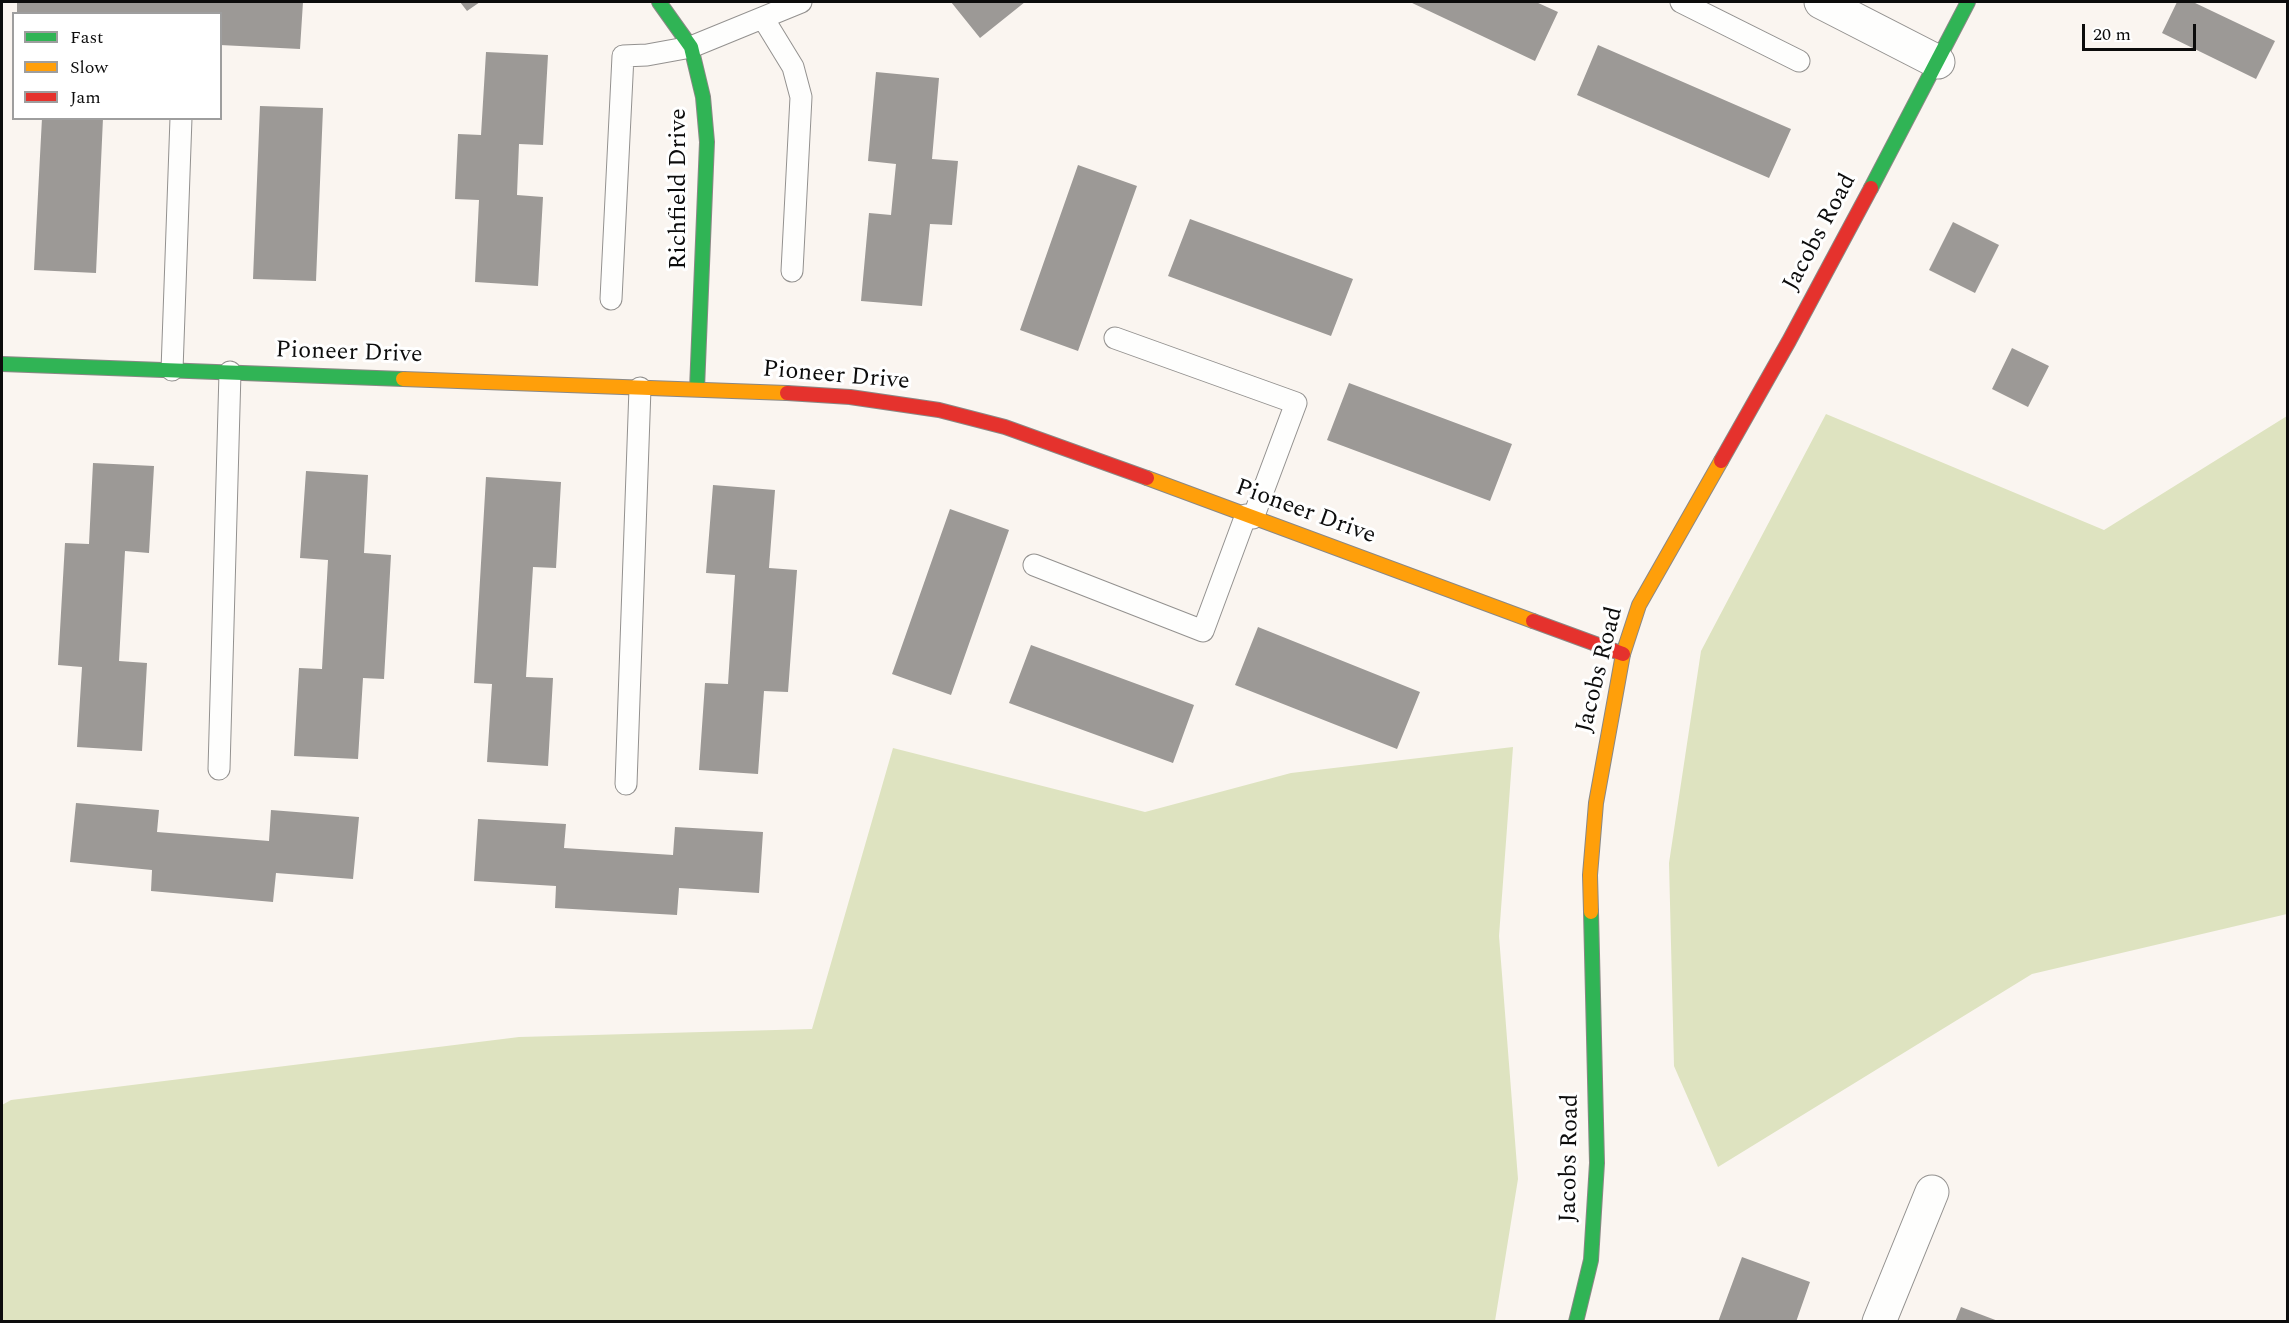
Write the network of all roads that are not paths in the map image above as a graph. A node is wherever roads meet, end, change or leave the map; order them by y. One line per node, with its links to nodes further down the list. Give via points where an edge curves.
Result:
1 (659, 2): 7 (street, Richfield Drive)
2 (801, 2): 6 (lane)
3 (1681, 2): 8 (lane)
4 (1821, 2): 9 (street)
5 (1968, 2): 9 (street, Jacobs Road)
6 (763, 18): 7 (lane); 11 (lane, via 793,67 801,97)
7 (691, 47): 12 (lane, via 622,56); 18 (street, Richfield Drive, via 703,97 707,142)
8 (1799, 61)
9 (1938, 62): 21 (street, Jacobs Road, via 1789,341 1639,605)
10 (181, 120): 15 (lane)
11 (792, 271)
12 (611, 299)
13 (1116, 338): 19 (lane, via 1296,403)
14 (2, 364): 15 (street, Pioneer Drive)
15 (172, 370): 16 (street, Pioneer Drive)
16 (230, 372): 17 (street, Pioneer Drive); 22 (lane)
17 (640, 388): 18 (street, Pioneer Drive); 23 (lane)
18 (697, 389): 19 (street, Pioneer Drive, via 850,397 939,410 1005,427)
19 (1249, 517): 20 (lane, via 1203,631); 21 (street, Pioneer Drive)
20 (1034, 565)
21 (1623, 654): 25 (street, Jacobs Road, via 1596,803 1590,875 1597,1163 1591,1260)
22 (219, 770)
23 (626, 784)
24 (1932, 1192): 26 (street)
25 (1576, 1322)
26 (1879, 1322)

